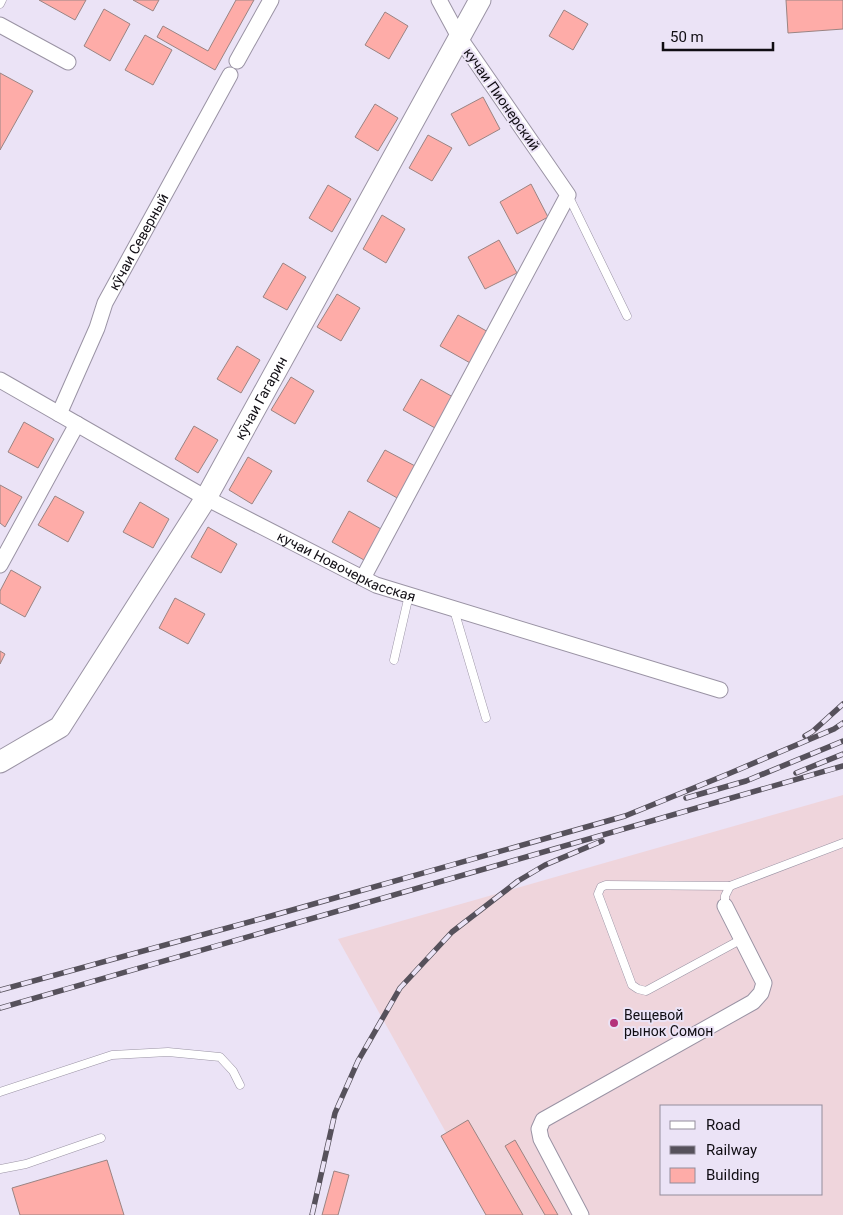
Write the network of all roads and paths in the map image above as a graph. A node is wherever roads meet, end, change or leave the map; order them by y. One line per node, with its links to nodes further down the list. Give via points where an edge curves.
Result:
1 (2, 0): 5 (lane)
2 (271, 0): 8 (street)
3 (439, 0): 7 (street, кучаи Пионерский)
4 (480, 0): 7 (main road, кӯчаи Гагарин)
5 (0, 4)
6 (0, 25): 9 (street)
7 (459, 37): 11 (street, кучаи Пионерский); 16 (main road, кӯчаи Гагарин)
8 (237, 61)
9 (68, 62)
10 (230, 75): 14 (street, кӯчаи Северный, via 105,303)
11 (568, 195): 12 (lane); 18 (street)
12 (627, 316)
13 (0, 380): 14 (street, кучаи Новочеркасская)
14 (59, 414): 15 (street, кучаи Новочеркасская)
15 (76, 424): 16 (street, кучаи Новочеркасская); 17 (street)
16 (206, 498): 18 (street, кучаи Новочеркасская); 24 (main road, кӯчаи Гагарин, via 60,727)
17 (0, 564)
18 (363, 578): 19 (street, кучаи Новочеркасская)
19 (409, 595): 20 (street, кучаи Новочеркасская); 21 (lane)
20 (454, 609): 22 (street, кучаи Новочеркасская); 23 (lane)
21 (394, 660)
22 (720, 690)
23 (486, 718)
24 (0, 762)
25 (843, 843): 26 (lane)
26 (730, 886): 27 (lane, via 724,896); 28 (lane, via 606,885 598,894 632,985 638,989 646,991)
27 (726, 906): 28 (street)
28 (742, 939): 33 (street, via 764,983 753,1002 544,1120 538,1129)
29 (240, 1085): 30 (lane, via 220,1057 168,1052 112,1055)
30 (0, 1092)
31 (101, 1138): 32 (lane, via 26,1164)
32 (0, 1169)
33 (581, 1215)

